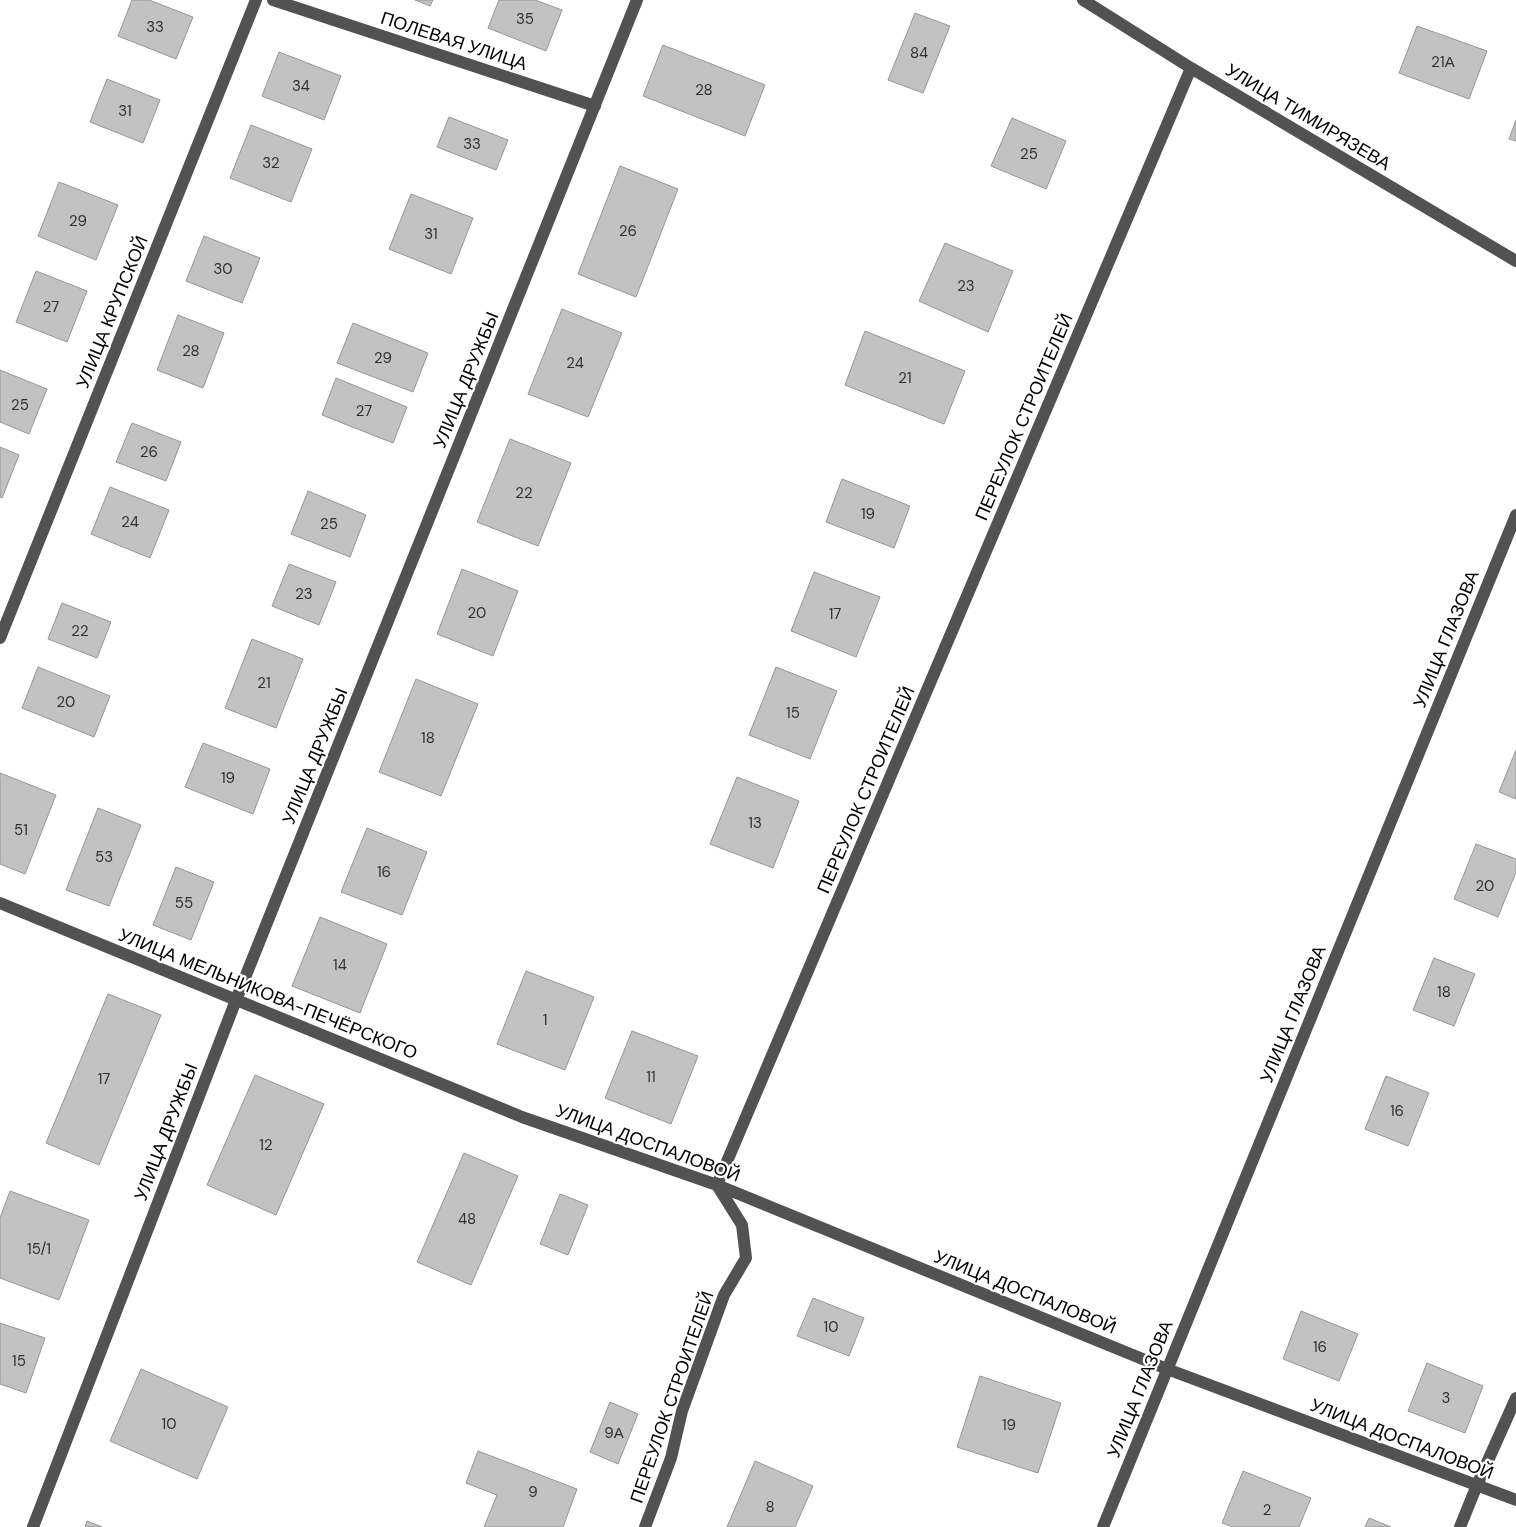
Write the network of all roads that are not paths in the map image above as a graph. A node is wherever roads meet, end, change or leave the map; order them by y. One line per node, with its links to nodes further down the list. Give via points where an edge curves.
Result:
1 (256, 0): 9 (street, УЛИЦА КРУПСКОЙ)
2 (273, 0): 6 (street, ПОЛЕВАЯ УЛИЦА)
3 (637, 0): 6 (street, УЛИЦА ДРУЖБЫ)
4 (1083, 0): 5 (street, УЛИЦА ТИМИРЯЗЕВА)
5 (1191, 68): 7 (street, УЛИЦА ТИМИРЯЗЕВА); 13 (street, ПЕРЕУЛОК СТРОИТЕЛЕЙ)
6 (595, 106): 11 (street, УЛИЦА ДРУЖБЫ)
7 (1516, 261)
8 (1516, 515): 14 (street, УЛИЦА ГЛАЗОВА)
9 (0, 638)
10 (0, 903): 11 (street, УЛИЦА МЕЛЬНИКОВА-ПЕЧЁРСКОГО)
11 (236, 1000): 12 (street, УЛИЦА МЕЛЬНИКОВА-ПЕЧЁРСКОГО); 18 (street, УЛИЦА ДРУЖБЫ)
12 (522, 1117): 13 (street, УЛИЦА ДОСПАЛОВОЙ)
13 (717, 1185): 14 (street, УЛИЦА ДОСПАЛОВОЙ); 19 (street, ПЕРЕУЛОК СТРОИТЕЛЕЙ, via 742,1225 746,1258 724,1295 682,1411 671,1458)
14 (1168, 1369): 16 (street, УЛИЦА ДОСПАЛОВОЙ); 20 (street, УЛИЦА ГЛАЗОВА)
15 (1516, 1398): 16 (street)
16 (1477, 1485): 17 (street, УЛИЦА ДОСПАЛОВОЙ); 21 (street)
17 (1516, 1500)
18 (33, 1527)
19 (646, 1527)
20 (1103, 1527)
21 (1460, 1527)

